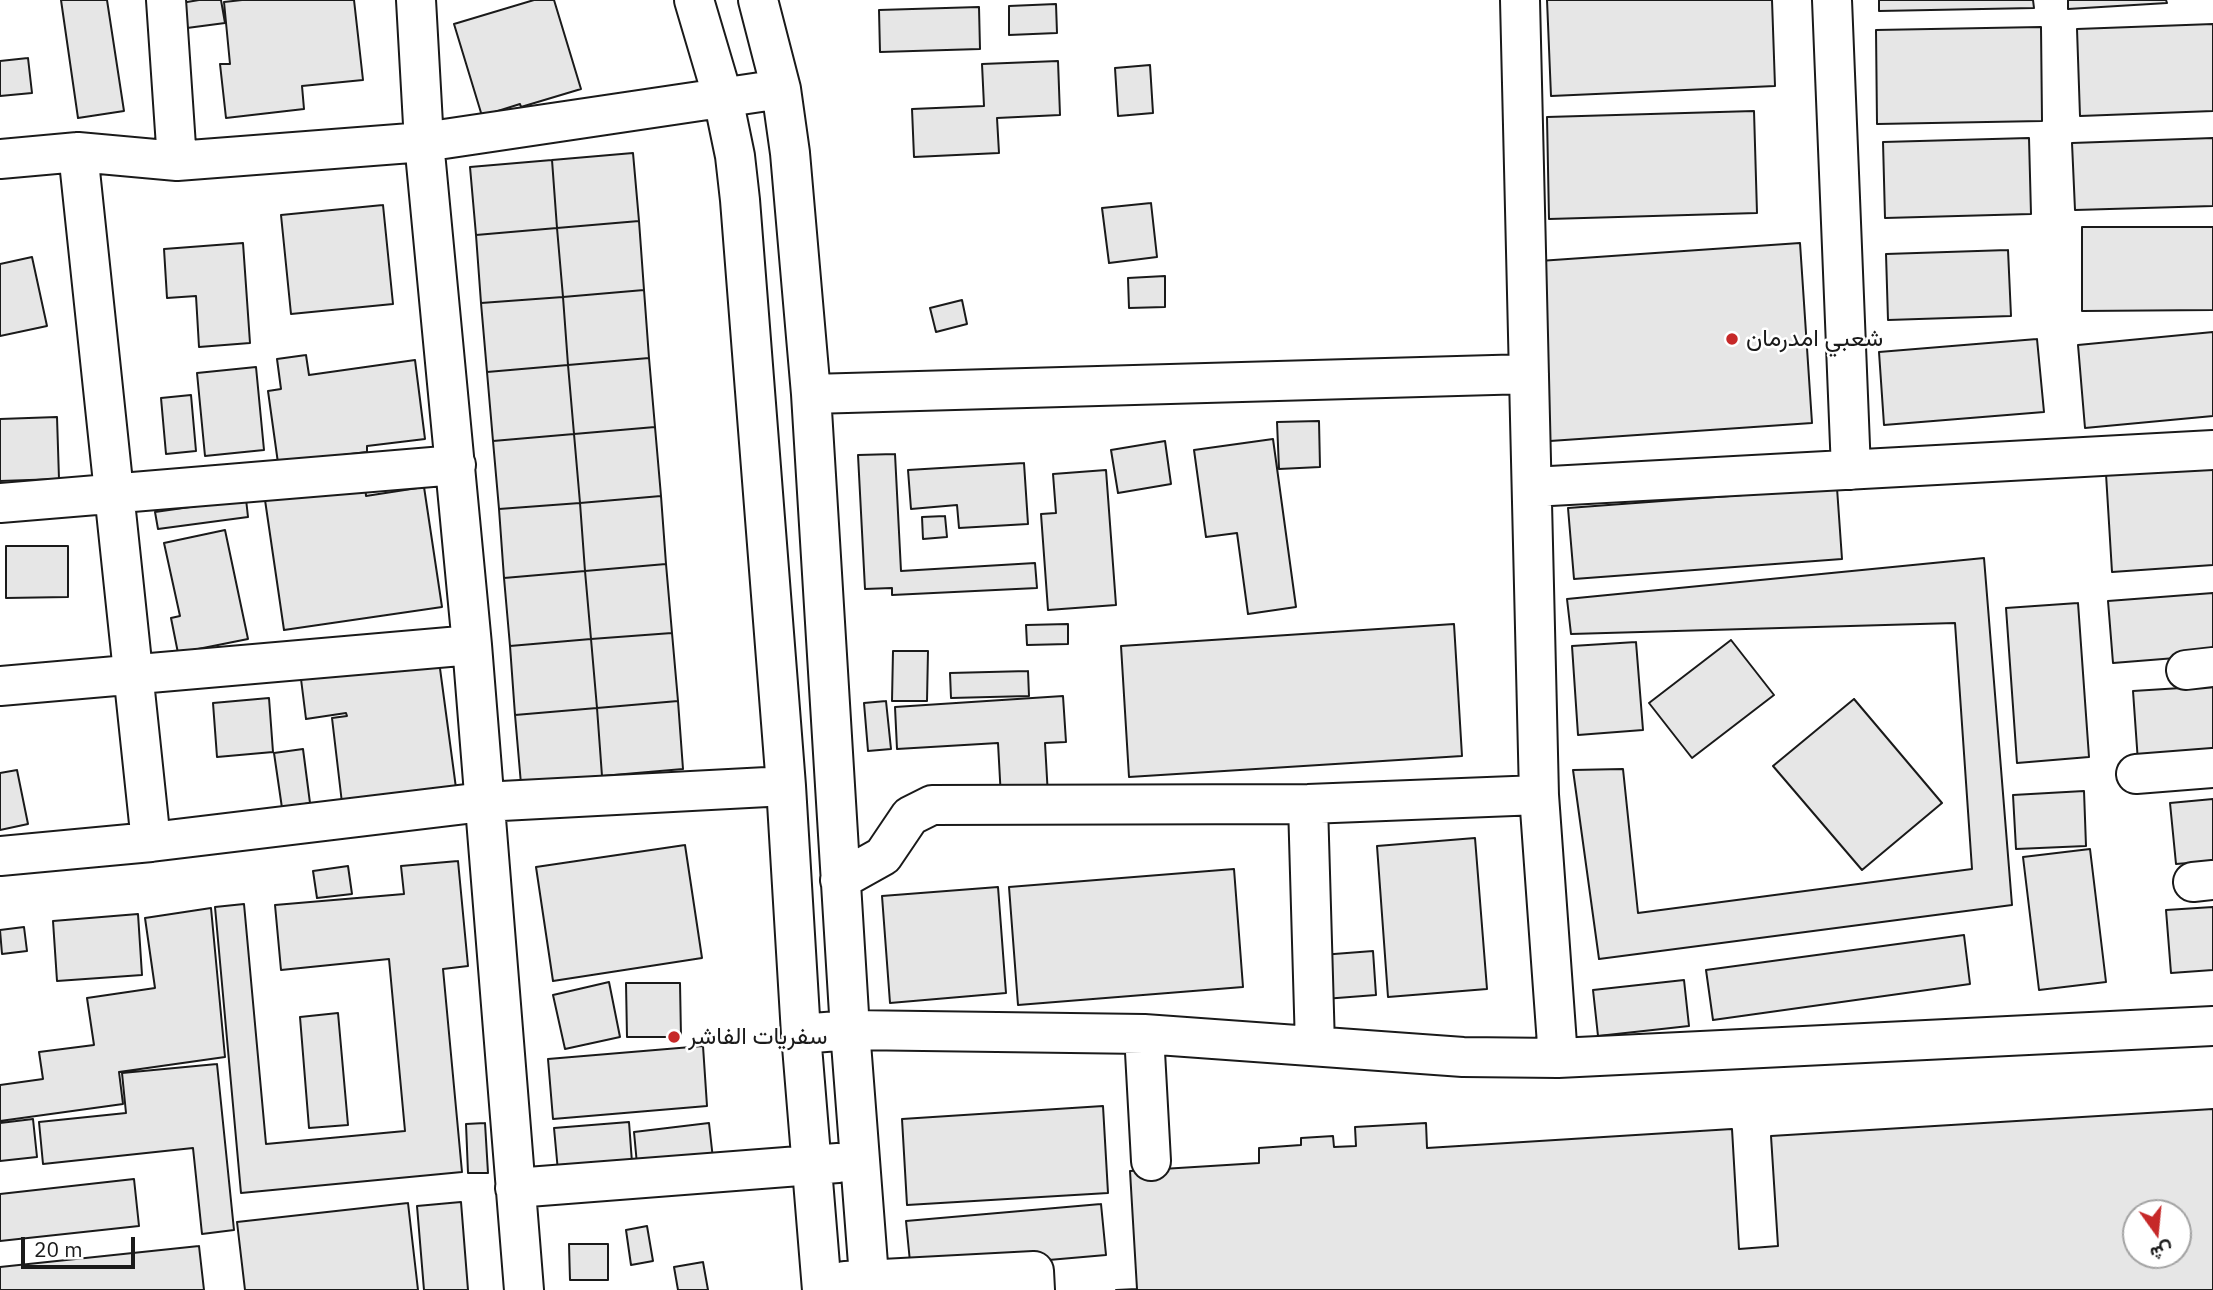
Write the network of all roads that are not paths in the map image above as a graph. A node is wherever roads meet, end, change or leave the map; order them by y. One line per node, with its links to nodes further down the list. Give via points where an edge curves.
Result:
1 (166, 0): 12 (street)
2 (416, 0): 9 (street)
3 (694, 0): 8 (street)
4 (758, 0): 7 (street)
5 (1520, 0): 13 (street)
6 (1832, 0): 17 (street)
7 (781, 89): 8 (street); 14 (street)
8 (723, 98): 9 (street); 26 (street, via 742,213)
9 (424, 142): 12 (street); 16 (street)
10 (78, 152): 11 (street); 12 (street); 19 (street)
11 (0, 159)
12 (177, 161)
13 (1529, 374): 14 (street); 18 (street)
14 (811, 394): 32 (street)
15 (2213, 450): 17 (street)
16 (456, 465): 19 (street); 21 (street)
17 (1851, 470): 18 (street)
18 (1532, 487): 27 (street)
19 (114, 493): 20 (street); 22 (street)
20 (0, 503)
21 (471, 645): 22 (street); 28 (street)
22 (133, 674): 23 (street); 30 (street)
23 (0, 686)
24 (2213, 768): 25 (street)
25 (2136, 774)
26 (786, 786): 28 (street); 35 (street)
27 (1539, 796): 29 (street); 38 (street)
28 (483, 802): 30 (street); 42 (street)
29 (1308, 804): 32 (street, via 932,805 910,816 883,856); 37 (street)
30 (151, 842): 31 (street)
31 (0, 856)
32 (840, 880): 34 (street)
33 (2213, 1026): 38 (street)
34 (850, 1030): 35 (street); 36 (street); 39 (street)
35 (801, 1034): 41 (street)
36 (1144, 1034): 37 (street); 40 (street)
37 (1315, 1046): 38 (street, via 1463,1057)
38 (1558, 1058)
39 (861, 1161): 41 (street); 43 (street)
40 (1150, 1161)
41 (812, 1166): 42 (street); 44 (street)
42 (515, 1188): 45 (street)
43 (870, 1285): 44 (street); 46 (street, via 1034,1271)
44 (821, 1287)
45 (524, 1290)
46 (1035, 1290)

